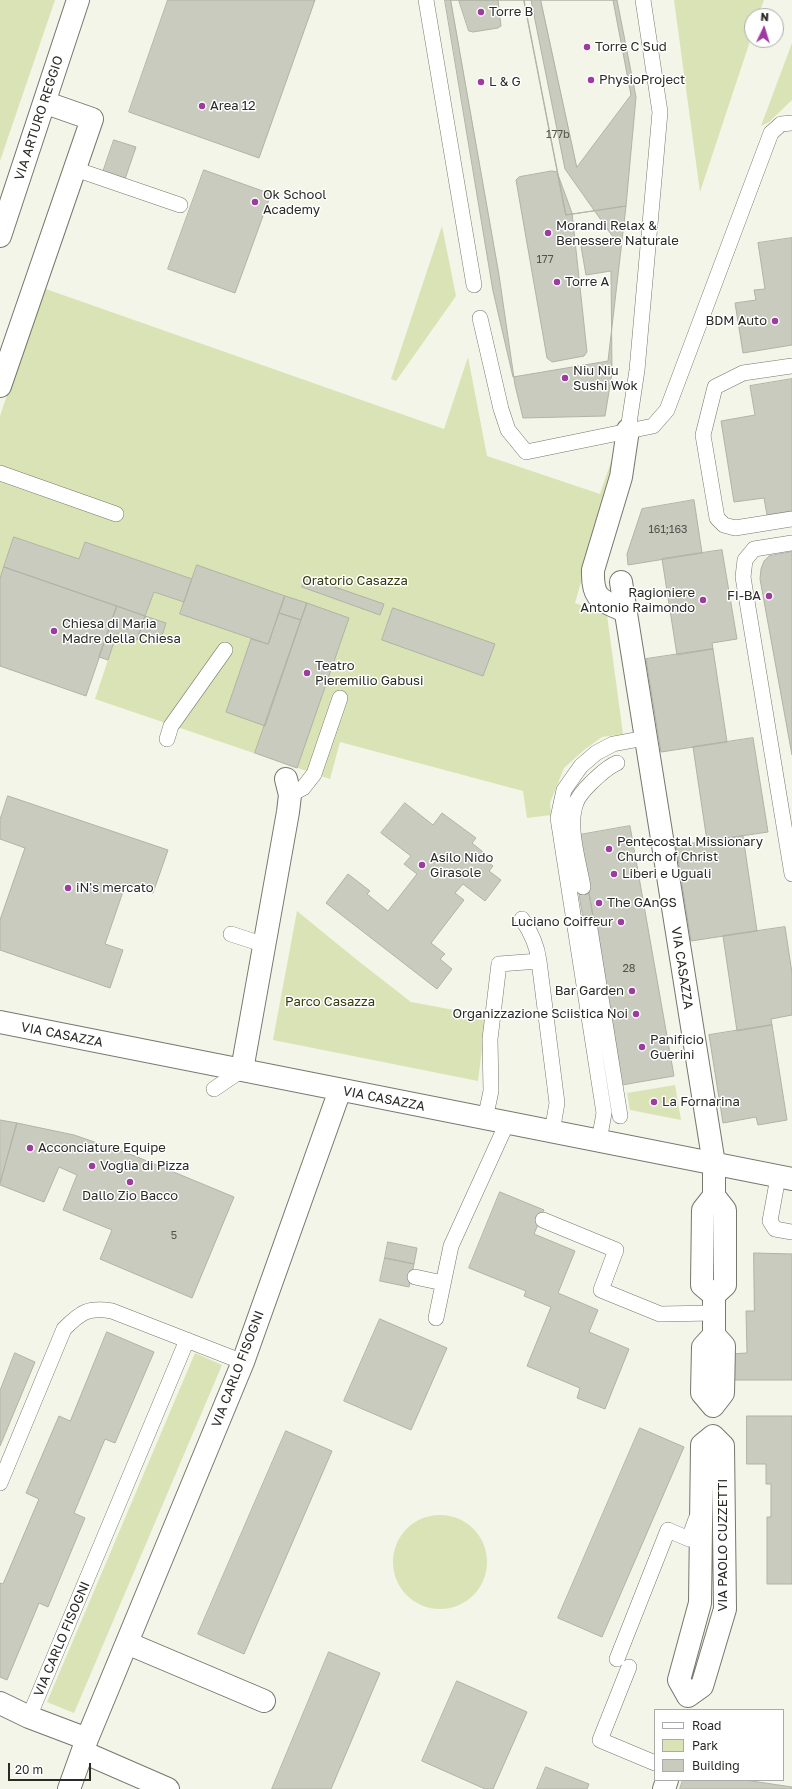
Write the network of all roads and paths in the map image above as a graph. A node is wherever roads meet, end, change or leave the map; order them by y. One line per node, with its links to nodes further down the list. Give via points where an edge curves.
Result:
1 (78, 0): 8 (street, VIA ARTURO REGGIO)
2 (426, 0): 9 (lane)
3 (643, 0): 13 (lane, via 660,112 637,370)
4 (52, 105): 6 (street, via 92,119)
5 (792, 123): 13 (lane, via 781,124 771,133 667,410 653,426)
6 (74, 169): 7 (lane); 12 (street)
7 (180, 205)
8 (0, 236)
9 (474, 285)
10 (480, 318): 13 (lane, via 508,430 526,452)
11 (792, 366): 16 (lane, via 743,373 716,387 703,435 717,518 724,525 735,528)
12 (0, 386)
13 (628, 430): 19 (street, via 621,476 593,570 593,585 600,599)
14 (0, 473): 15 (lane)
15 (116, 514)
16 (792, 519)
17 (792, 543): 26 (lane, via 754,549 745,560 743,577)
18 (621, 582): 19 (street, VIA CASAZZA)
19 (625, 611): 22 (street, VIA CASAZZA)
20 (225, 650): 23 (lane, via 172,726)
21 (340, 698): 25 (lane, via 314,774 303,788)
22 (645, 738): 41 (lane, via 612,744 581,766 564,790 558,818 604,1113); 42 (street, VIA CASAZZA)
23 (167, 739)
24 (617, 763): 27 (lane, via 609,766 591,783 576,802 572,821)
25 (288, 787): 31 (street)
26 (792, 874)
27 (583, 887)
28 (522, 919): 32 (lane, via 532,935)
29 (589, 923): 37 (lane)
30 (231, 934): 31 (lane)
31 (265, 945): 34 (street)
32 (539, 961): 38 (lane, via 499,964 490,1039 491,1091); 40 (lane, via 557,1103)
33 (0, 1022): 34 (street, VIA CASAZZA)
34 (242, 1070): 35 (lane); 36 (street, VIA CASAZZA)
35 (214, 1089)
36 (340, 1090): 38 (street, VIA CASAZZA); 51 (street, VIA CARLO FISOGNI)
37 (620, 1116)
38 (485, 1119): 39 (street, VIA CASAZZA)
39 (507, 1123): 40 (street, VIA CASAZZA); 47 (lane, via 451,1246)
40 (552, 1132): 41 (street, VIA CASAZZA)
41 (599, 1141): 42 (street, VIA CASAZZA)
42 (714, 1164): 43 (street, VIA CASAZZA); 48 (street, via 714,1196 703,1210 702,1285)
43 (785, 1178): 45 (lane, via 770,1221 775,1229)
44 (543, 1220): 48 (lane, via 616,1250 601,1290 660,1314)
45 (792, 1232)
46 (415, 1277): 47 (lane)
47 (443, 1283): 49 (lane)
48 (714, 1314): 52 (street, via 703,1347 702,1392 713,1406)
49 (436, 1318)
50 (187, 1340): 51 (lane); 53 (lane, via 112,1311 96,1308 77,1316 64,1329); 60 (lane, VIA CARLO FISOGNI)
51 (243, 1362): 56 (street, VIA CARLO FISOGNI)
52 (713, 1436): 54 (street, VIA PAOLO CUZZETTI, via 723,1446); 55 (street, VIA PAOLO CUZZETTI, via 702,1445)
53 (0, 1483)
54 (724, 1503): 55 (lane); 59 (street, VIA PAOLO CUZZETTI, via 725,1609 702,1686)
55 (701, 1504): 59 (street, VIA PAOLO CUZZETTI, via 700,1603 679,1680); 62 (lane, via 689,1539 668,1530 600,1740)
56 (126, 1643): 57 (street); 61 (street, VIA CARLO FISOGNI)
57 (264, 1701)
58 (0, 1703): 60 (street)
59 (686, 1703)
60 (29, 1717): 61 (street)
61 (85, 1746): 63 (street, VIA CARLO FISOGNI); 64 (street)
62 (654, 1763)
63 (69, 1789)
64 (168, 1789)

